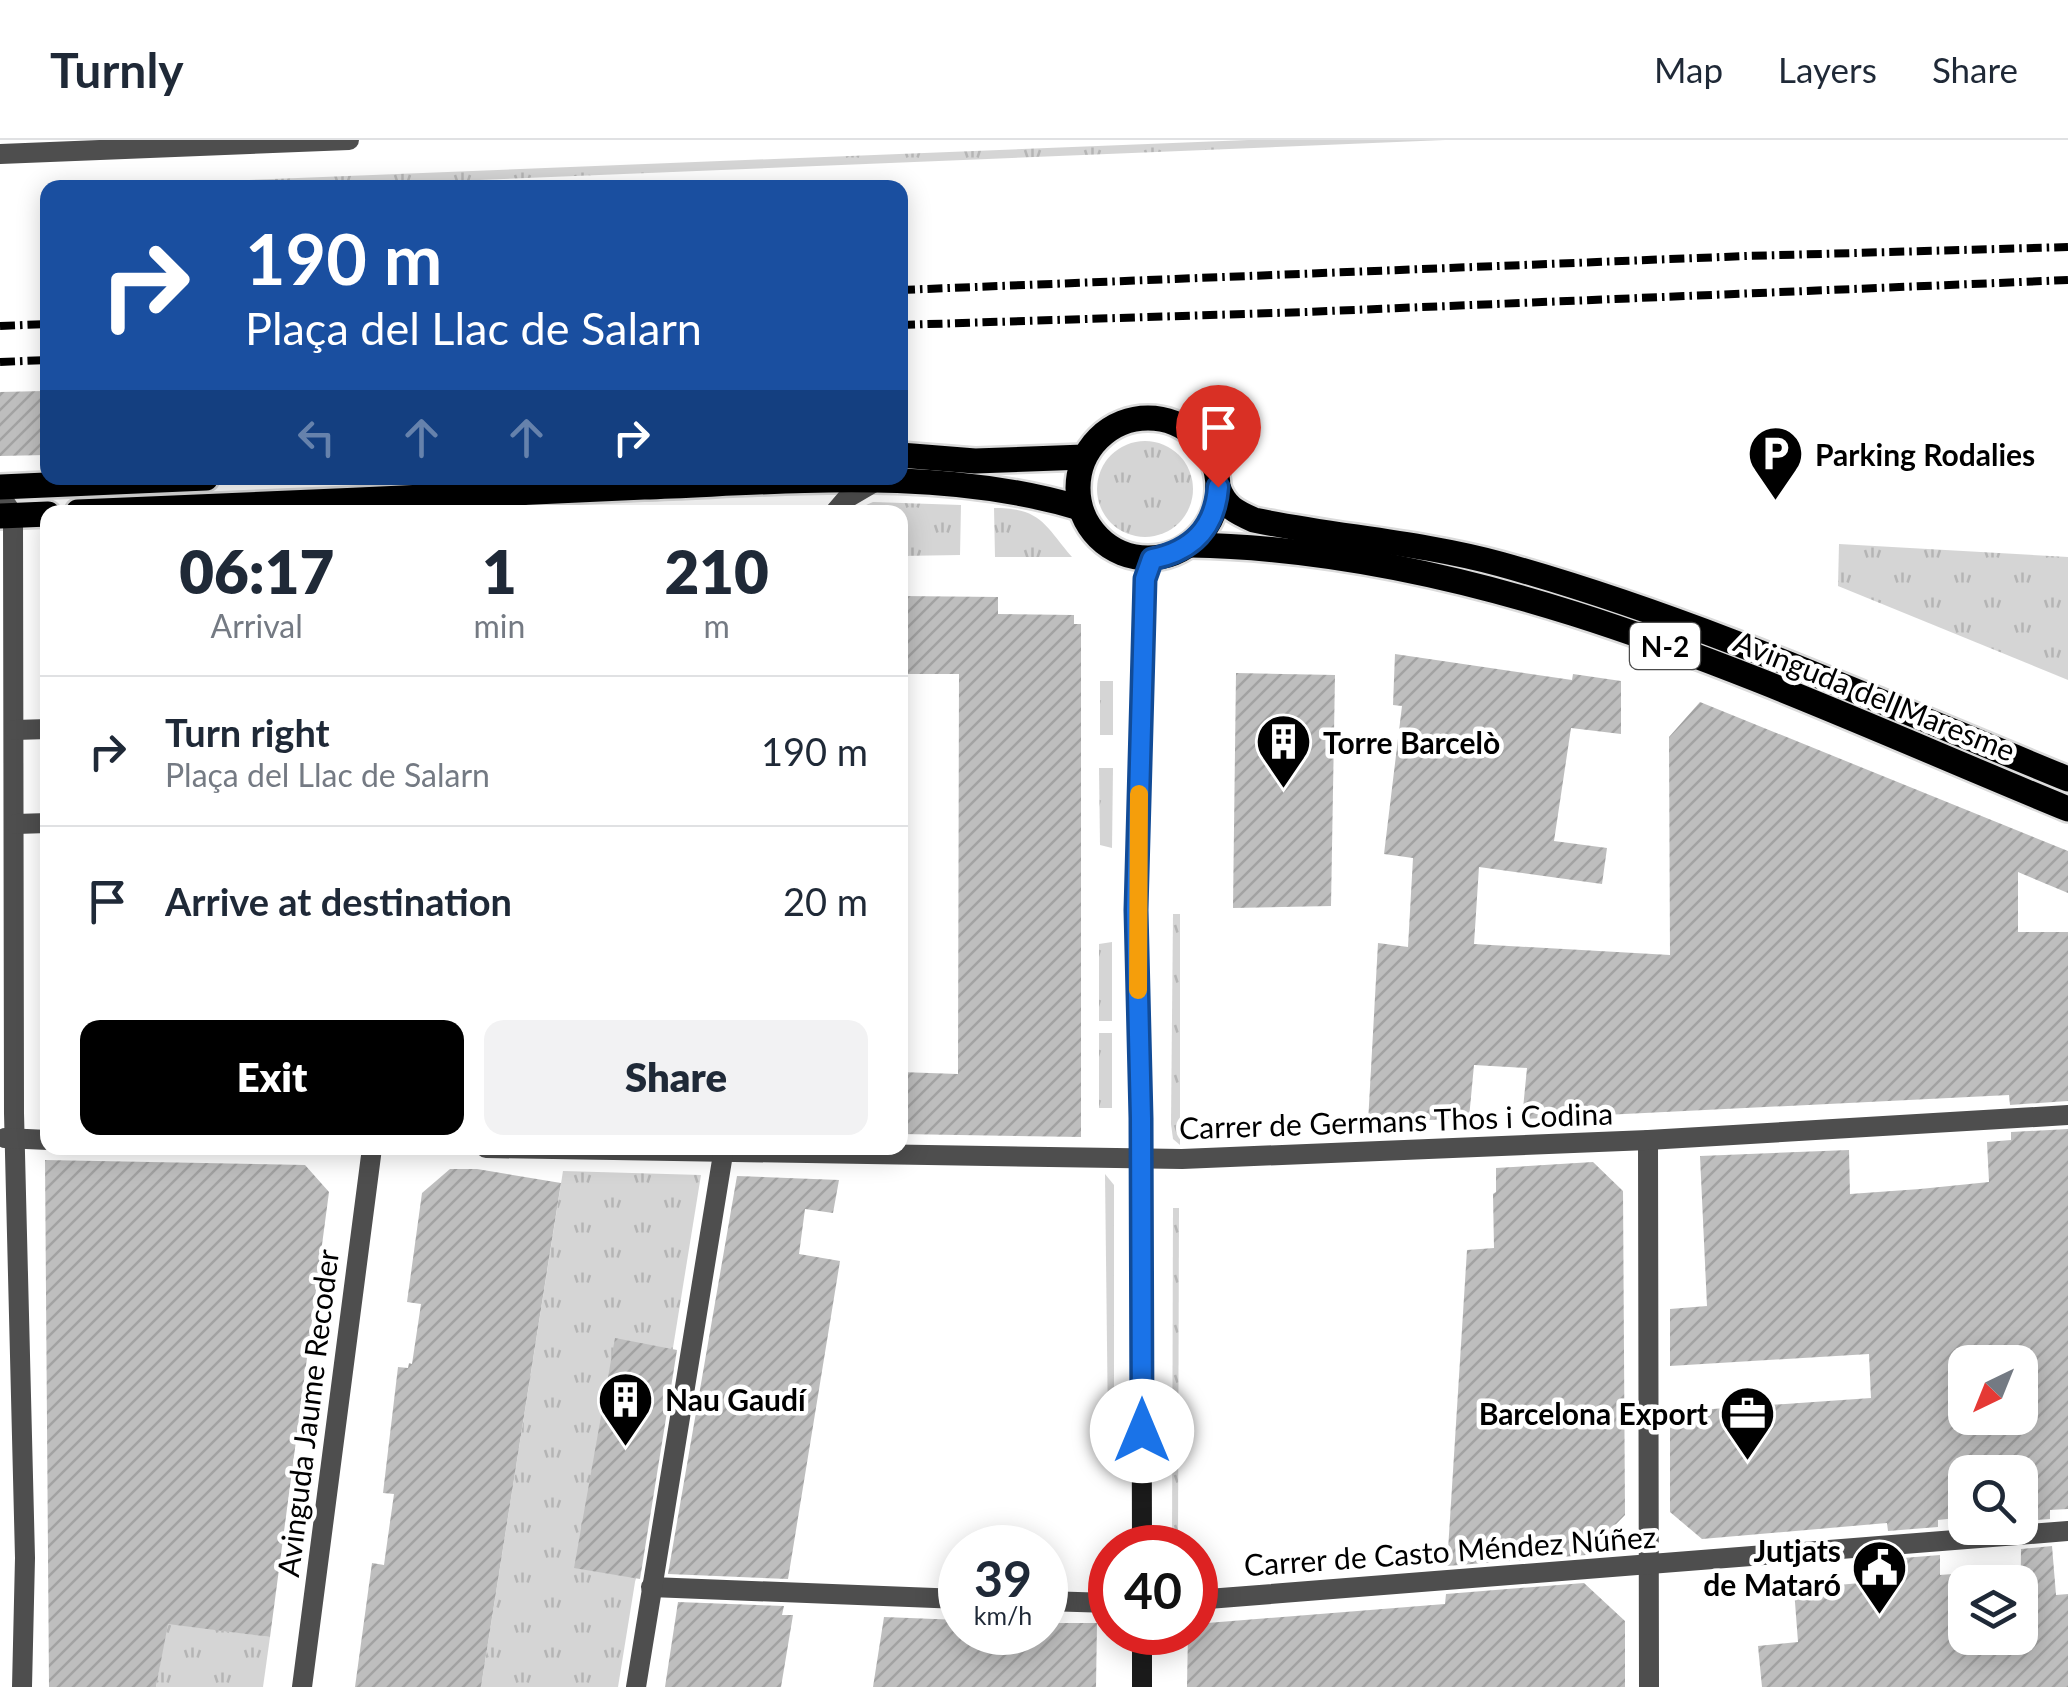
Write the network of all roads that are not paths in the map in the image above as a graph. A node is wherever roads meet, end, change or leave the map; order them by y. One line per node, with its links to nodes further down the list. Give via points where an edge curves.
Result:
1 (349, 140): 2 (street)
2 (0, 154)
3 (908, 456): 4 (main road)
4 (1084, 457): 10 (main road, via 1108,429 1162,419 1196,436 1208,451); 17 (main road, via 1076,491)
5 (908, 483): 17 (main road, via 1030,493)
6 (46, 485): 9 (main road)
7 (749, 485): 11 (main road)
8 (869, 485): 16 (street)
9 (0, 487)
10 (1218, 487): 20 (main road, via 1211,520); 24 (main road, Avinguda del Maresme / N-2, via 1223,501 1254,520 1391,540 1566,584 1789,665)
11 (528, 492): 12 (main road); 15 (street)
12 (400, 498): 13 (main road); 14 (street)
13 (239, 505)
14 (415, 505)
15 (507, 505)
16 (840, 505)
17 (1080, 508): 21 (main road, via 1100,540)
18 (4, 509): 19 (main road); 23 (street)
19 (40, 513)
20 (1190, 545): 21 (main road); 25 (main road, Avinguda del Maresme / N-2, via 1356,560 1526,599 1687,654)
21 (1152, 559): 35 (street, via 1143,602 1136,910)
22 (40, 729): 23 (street)
23 (15, 730): 27 (street)
24 (2068, 779)
25 (2068, 809)
26 (40, 822): 27 (street)
27 (16, 824): 29 (street)
28 (2068, 1115): 31 (street, Carrer de Germans Thos i Codina)
29 (7, 1138): 30 (street); 43 (street, via 25,1558)
30 (40, 1140)
31 (1648, 1140): 35 (street, Carrer de Germans Thos i Codina); 38 (street)
32 (908, 1153): 35 (street, Carrer de Germans Thos i Codina)
33 (371, 1155): 44 (street, Avinguda Jaume Recoder)
34 (723, 1155): 39 (street)
35 (1141, 1160): 36 (street)
36 (1142, 1525)
37 (2068, 1530): 38 (street, Carrer de Casto Méndez Núñez)
38 (1648, 1564): 41 (street, Carrer de Casto Méndez Núñez); 47 (street)
39 (651, 1587): 40 (street); 45 (street)
40 (938, 1598)
41 (1218, 1598)
42 (1142, 1655): 46 (street)
43 (22, 1687)
44 (302, 1687)
45 (636, 1687)
46 (1142, 1687)
47 (1649, 1687)

